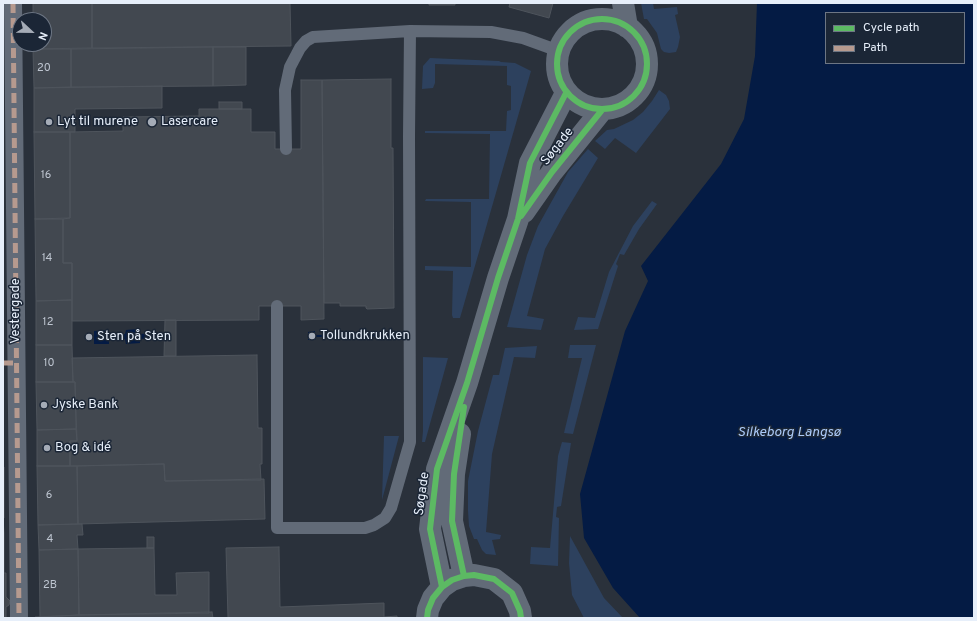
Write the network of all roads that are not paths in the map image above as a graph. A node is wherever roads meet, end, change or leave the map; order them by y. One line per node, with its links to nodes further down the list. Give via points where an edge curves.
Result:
1 (14, 3): 13 (street, Vestergade)
2 (587, 3): 4 (street)
3 (623, 3): 5 (street)
4 (580, 24): 5 (street, via 604,19 616,21); 7 (street, via 566,36)
5 (627, 27): 9 (street, via 645,48 645,77 639,90 630,100)
6 (410, 31): 7 (lane, via 491,32 529,40); 10 (lane, via 313,37 306,41 290,67 284,90); 12 (lane, via 410,442 391,508 385,518 374,525 365,528 277,528)
7 (559, 51): 8 (street, via 557,74)
8 (566, 93): 9 (street, via 582,105); 11 (street, Søgade, via 530,163)
9 (602, 110): 11 (street, Søgade, via 552,172)
10 (286, 148)
11 (518, 220): 14 (street, Søgade)
12 (277, 306)
13 (10, 363): 17 (street, Vestergade)
14 (467, 383): 15 (street, Søgade, via 454,474 452,521); 16 (street, Søgade, via 437,470 430,529)
15 (464, 576): 16 (street); 19 (street, via 494,579 512,593)
16 (442, 587): 18 (street, via 433,598)
17 (19, 618)
18 (427, 618)
19 (521, 618)

